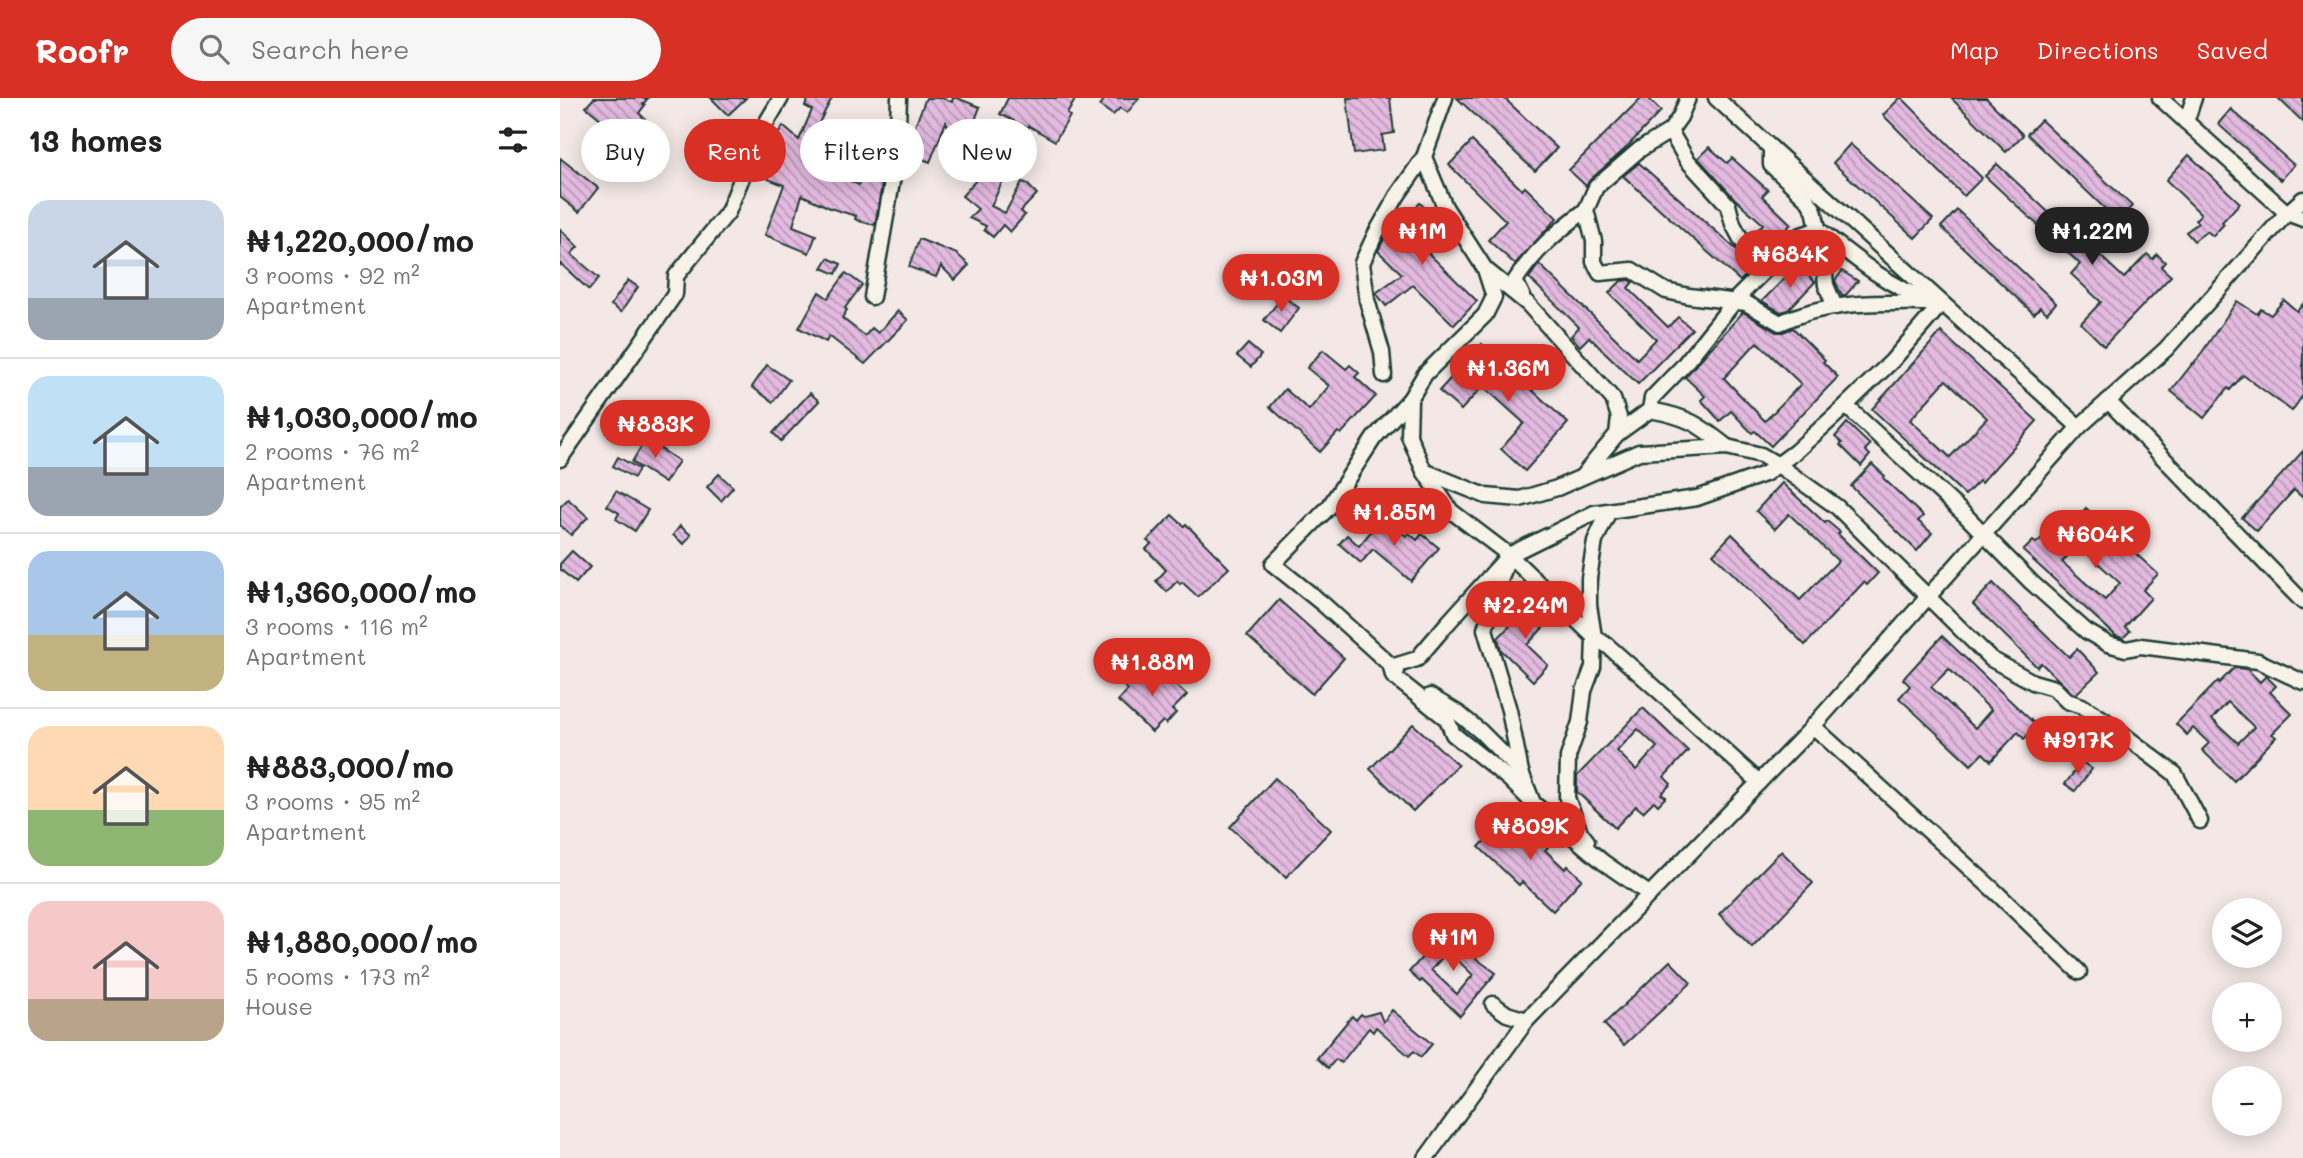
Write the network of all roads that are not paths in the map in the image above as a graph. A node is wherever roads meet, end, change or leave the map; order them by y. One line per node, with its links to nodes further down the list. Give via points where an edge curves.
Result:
1 (781, 98): 32 (street, via 759,135 728,212 676,276 675,294)
2 (899, 98): 19 (street, via 897,153)
3 (1445, 98): 11 (street)
4 (1688, 98): 9 (street)
5 (1716, 98): 10 (street)
6 (2160, 98): 8 (street)
7 (2194, 98): 8 (street)
8 (2186, 122): 14 (street)
9 (1670, 131): 13 (street, via 1639,150 1596,187); 17 (street, via 1687,160 1728,205 1742,241)
10 (1771, 148): 16 (street, via 1771,165 1807,199); 21 (street)
11 (1424, 157): 18 (street, via 1445,207); 24 (street, via 1391,206 1362,263)
12 (2303, 199): 14 (street)
13 (1586, 210): 20 (street, via 1600,273 1632,270 1666,291); 22 (street, via 1557,231 1515,281)
14 (2287, 213): 15 (street); 26 (street, via 2166,349)
15 (2303, 219)
16 (1818, 229): 17 (street, via 1799,236); 21 (street, via 1864,265 1914,295); 23 (street, via 1826,285)
17 (1767, 268): 20 (street)
18 (1485, 269): 22 (street); 25 (street, via 1494,297 1485,314 1425,374)
19 (872, 297)
20 (1735, 302): 23 (street, via 1746,303 1780,323); 28 (street, via 1652,398)
21 (1942, 303): 23 (street); 27 (street); 29 (street)
22 (1528, 304): 30 (street, via 1613,399 1619,417)
23 (1835, 307)
24 (1384, 375)
25 (1410, 399): 34 (street, via 1409,436); 42 (street, via 1374,438 1329,507 1273,564)
26 (2108, 401): 29 (street); 40 (street)
27 (1846, 406): 33 (street); 37 (street)
28 (1650, 410): 30 (street); 31 (street, via 1699,424)
29 (2079, 427): 37 (street)
30 (1617, 434): 35 (street)
31 (1727, 447): 33 (street, via 1761,455); 35 (street, via 1639,452)
32 (560, 459)
33 (1778, 465): 36 (street, via 1697,498); 39 (street, via 1837,507)
34 (1424, 471): 35 (street, via 1486,496 1520,499); 38 (street, via 1451,511)
35 (1581, 478)
36 (1609, 511): 38 (street, via 1594,513); 41 (street, via 1595,541 1588,578)
37 (1984, 535): 39 (street); 43 (street, via 2086,631 2108,644 2258,661)
38 (1509, 555): 41 (street); 42 (street, via 1418,659); 45 (street, via 1485,629)
39 (1928, 598): 44 (street); 48 (street, via 1991,659 2054,688 2067,701 2104,719 2175,774)
40 (2303, 602)
41 (1594, 637): 46 (street); 49 (street, via 1593,667 1568,757 1567,798 1580,832)
42 (1391, 667): 45 (street, via 1458,713); 47 (street, via 1393,676 1447,719 1453,734)
43 (2303, 682)
44 (1813, 726): 46 (street); 51 (street)
45 (1521, 772): 47 (street)
46 (1759, 782): 50 (street)
47 (1533, 803): 49 (street)
48 (2200, 821)
49 (1602, 862): 50 (street)
50 (1649, 894): 53 (street)
51 (2079, 972)
52 (1493, 1004): 53 (street)
53 (1527, 1020): 54 (street)
54 (1426, 1158)

